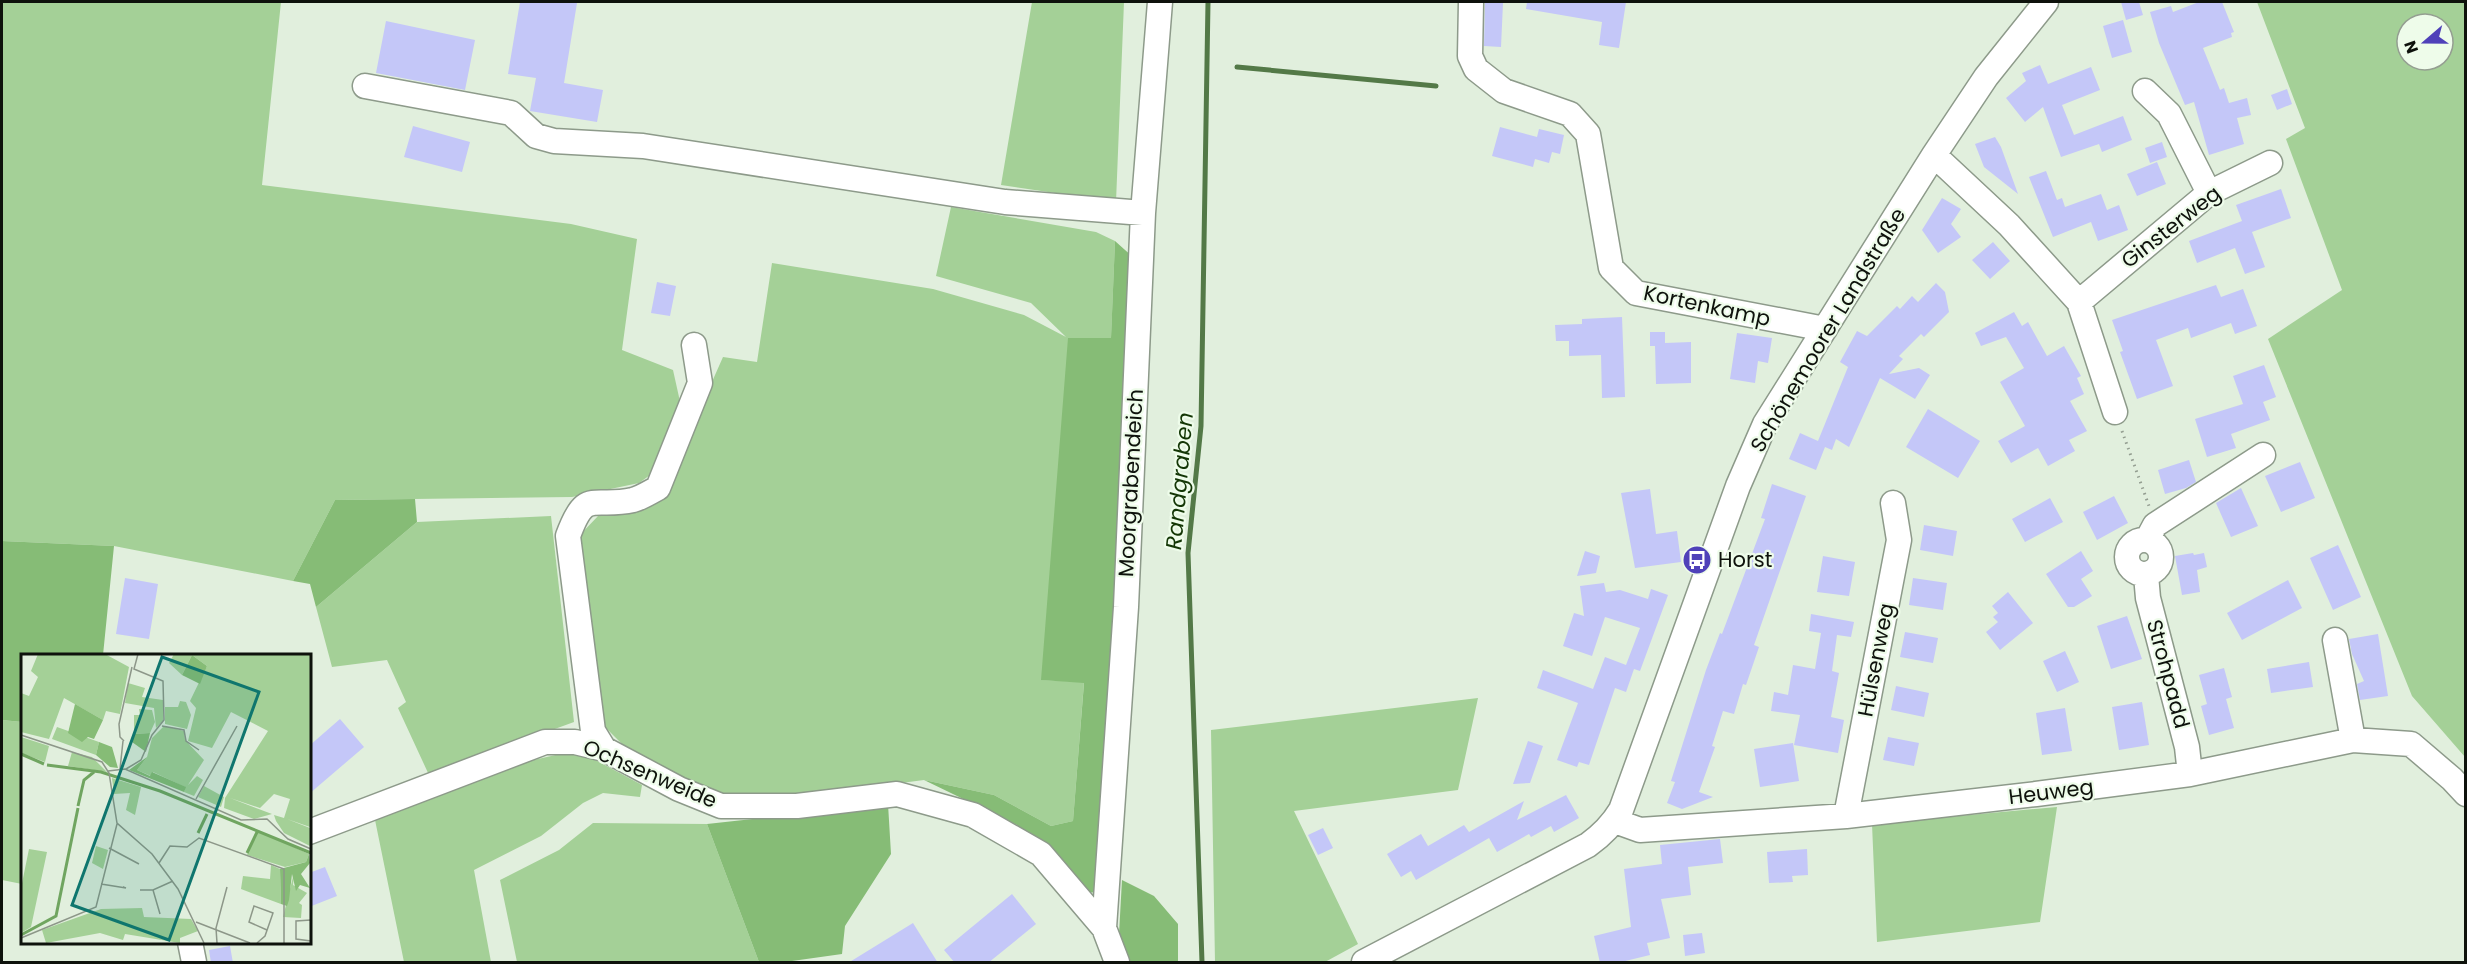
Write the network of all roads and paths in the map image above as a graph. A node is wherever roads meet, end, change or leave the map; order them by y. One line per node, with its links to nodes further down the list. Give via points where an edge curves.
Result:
1 (1160, 2): 9 (street, Moorgrabendeich)
2 (1472, 2): 11 (street, Kortenkamp, via 1470,56 1476,69 1504,91 1570,114 1588,134 1611,268 1636,293)
3 (2046, 2): 6 (street, Schönemoorer Landstraße, via 1986,77)
4 (365, 86): 9 (street, via 511,113 536,136 554,141 643,146 1005,202)
5 (2145, 91): 8 (street, via 2169,114)
6 (1934, 154): 10 (street, via 2009,225); 11 (street, Schönemoorer Landstraße)
7 (2270, 163): 8 (street, Ginsterweg)
8 (2209, 193): 10 (street, Ginsterweg)
9 (1143, 213): 25 (street, Moorgrabendeich, via 1126,607)
10 (2079, 302): 13 (street)
11 (1825, 329): 23 (street, Schönemoorer Landstraße, via 1766,424 1738,486)
12 (694, 345): 19 (street, via 700,383 658,488 633,500 591,502 577,511 568,536 593,730)
13 (2115, 412): 16 (path)
14 (2263, 455): 16 (street, Strohpadd)
15 (1893, 504): 22 (street, Hülsenweg, via 1899,540)
16 (2151, 532): 20 (street, Strohpadd, via 2132,544 2126,560 2133,571 2146,575 2148,598 2187,747)
17 (2335, 640): 18 (street)
18 (2353, 740): 20 (street, Heuweg); 21 (street, Heuweg, via 2411,744)
19 (604, 749): 24 (street, Ochsenweide, via 575,742 545,742); 25 (street, Ochsenweide, via 679,789 721,806 797,806 897,794 974,815 1041,854)
20 (2190, 774): 22 (street, Heuweg)
21 (2466, 794)
22 (1846, 816): 23 (street, Heuweg, via 1640,830)
23 (1615, 821): 29 (street, Schönemoorer Landstraße, via 1588,845)
24 (310, 832)
25 (1104, 928): 28 (street, Moorgrabendeich)
26 (190, 943): 27 (street)
27 (194, 963)
28 (1117, 963)
29 (1364, 963)

